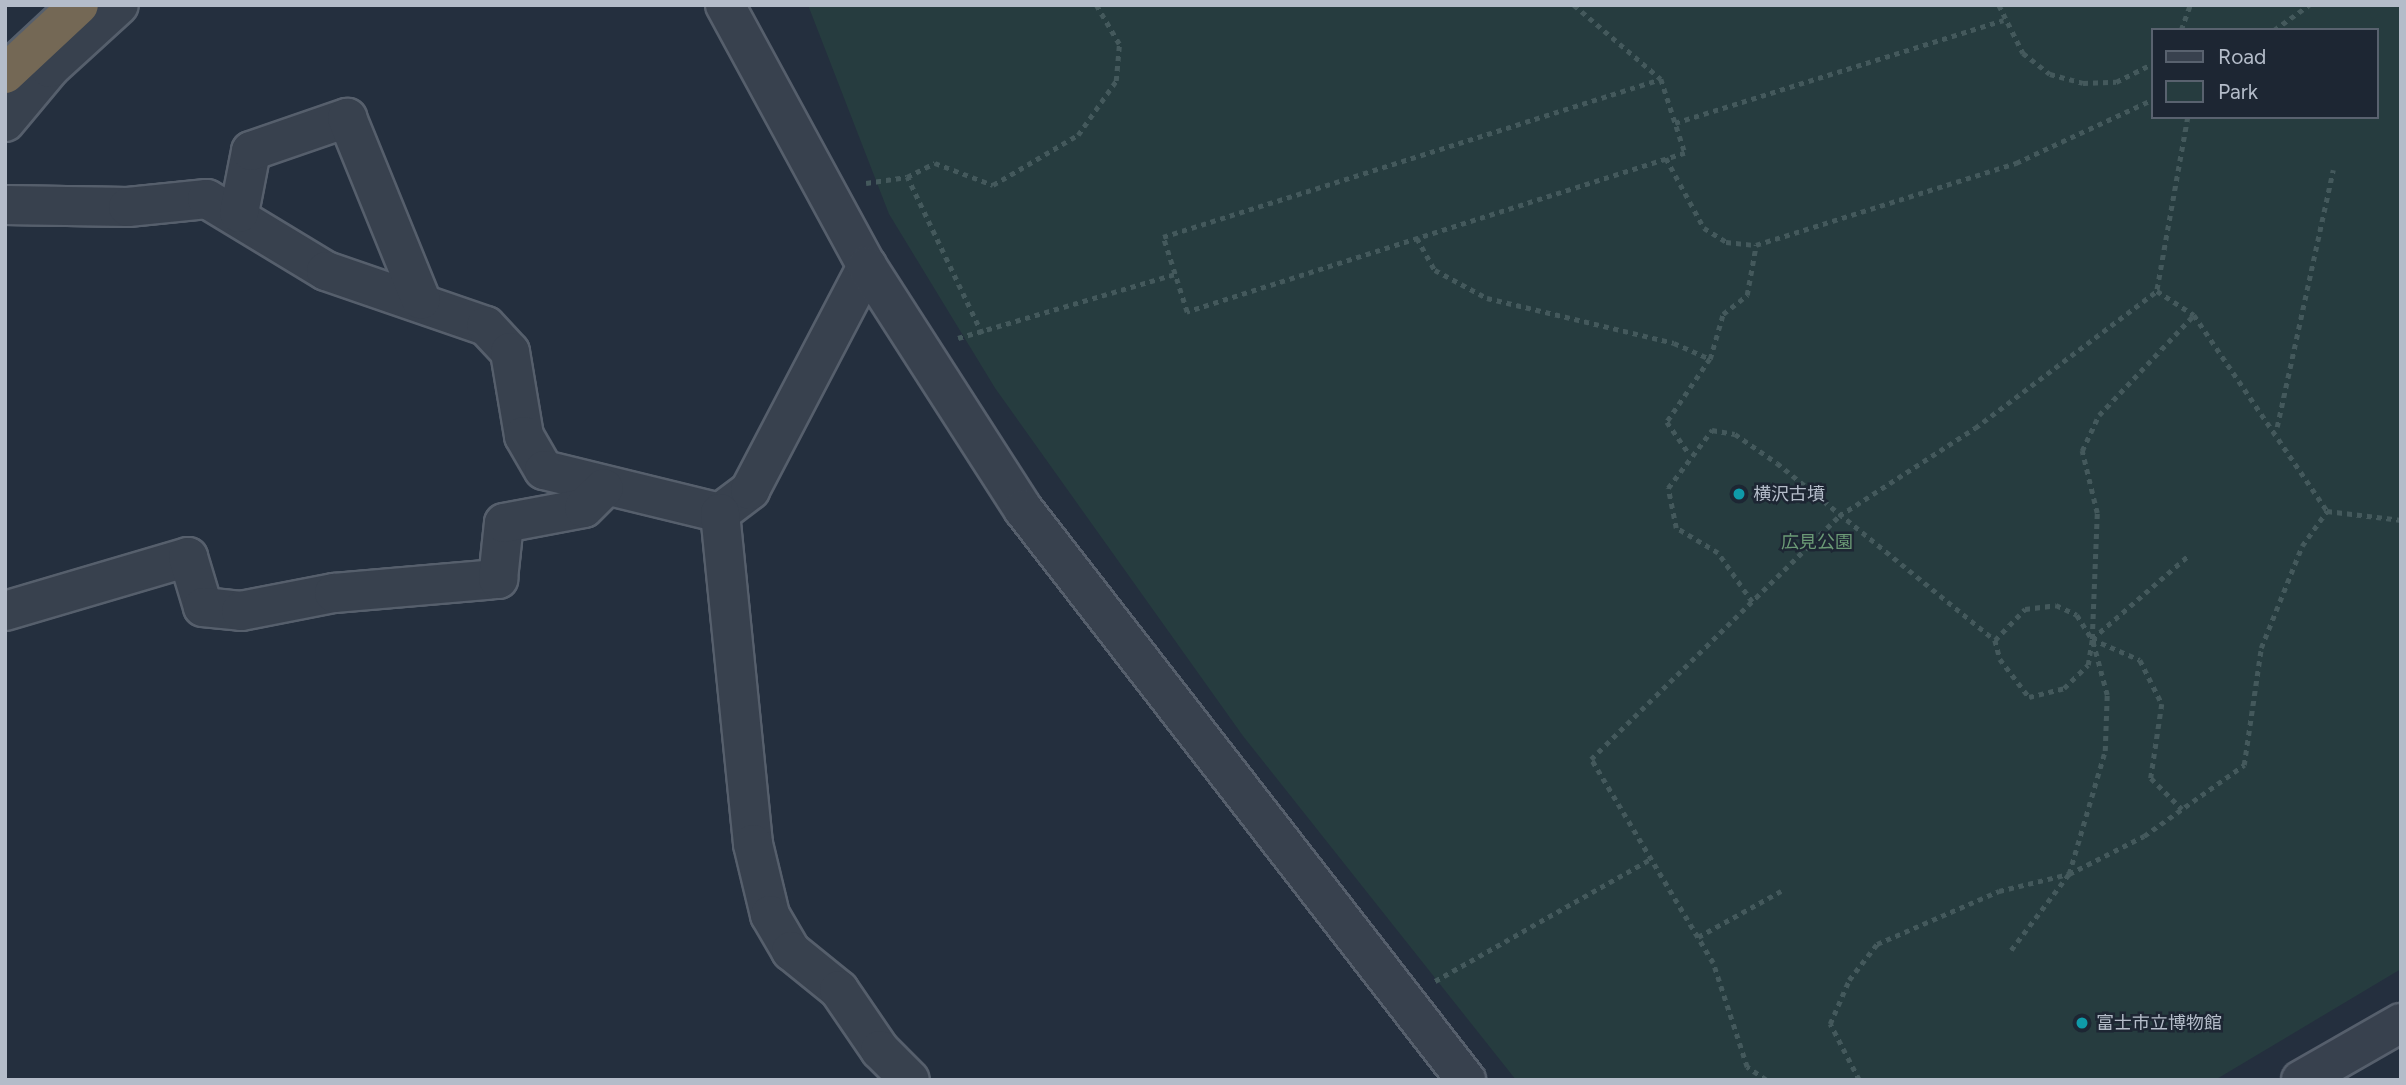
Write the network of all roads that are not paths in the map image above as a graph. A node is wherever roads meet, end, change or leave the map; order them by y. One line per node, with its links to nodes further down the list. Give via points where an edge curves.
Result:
1 (79, 5): 4 (highway)
2 (119, 5): 5 (street, via 50,68)
3 (725, 5): 8 (street)
4 (5, 74)
5 (5, 122)
6 (5, 205): 7 (street, via 128,207 207,199)
7 (239, 213): 9 (street, via 326,271); 9 (street, via 251,151 347,118)
8 (867, 266): 11 (street, via 750,490); 15 (street, via 1023,509)
9 (421, 300): 10 (street, via 486,326 510,352 524,436 544,470)
10 (604, 488): 11 (street); 12 (street, via 584,508 503,523 498,579 334,593 241,611 203,607 188,557)
11 (720, 513): 14 (street, via 753,844 770,915 792,951 839,990 880,1050)
12 (5, 611)
13 (2401, 1023): 16 (street)
14 (910, 1080)
15 (1466, 1080)
16 (2301, 1080)

